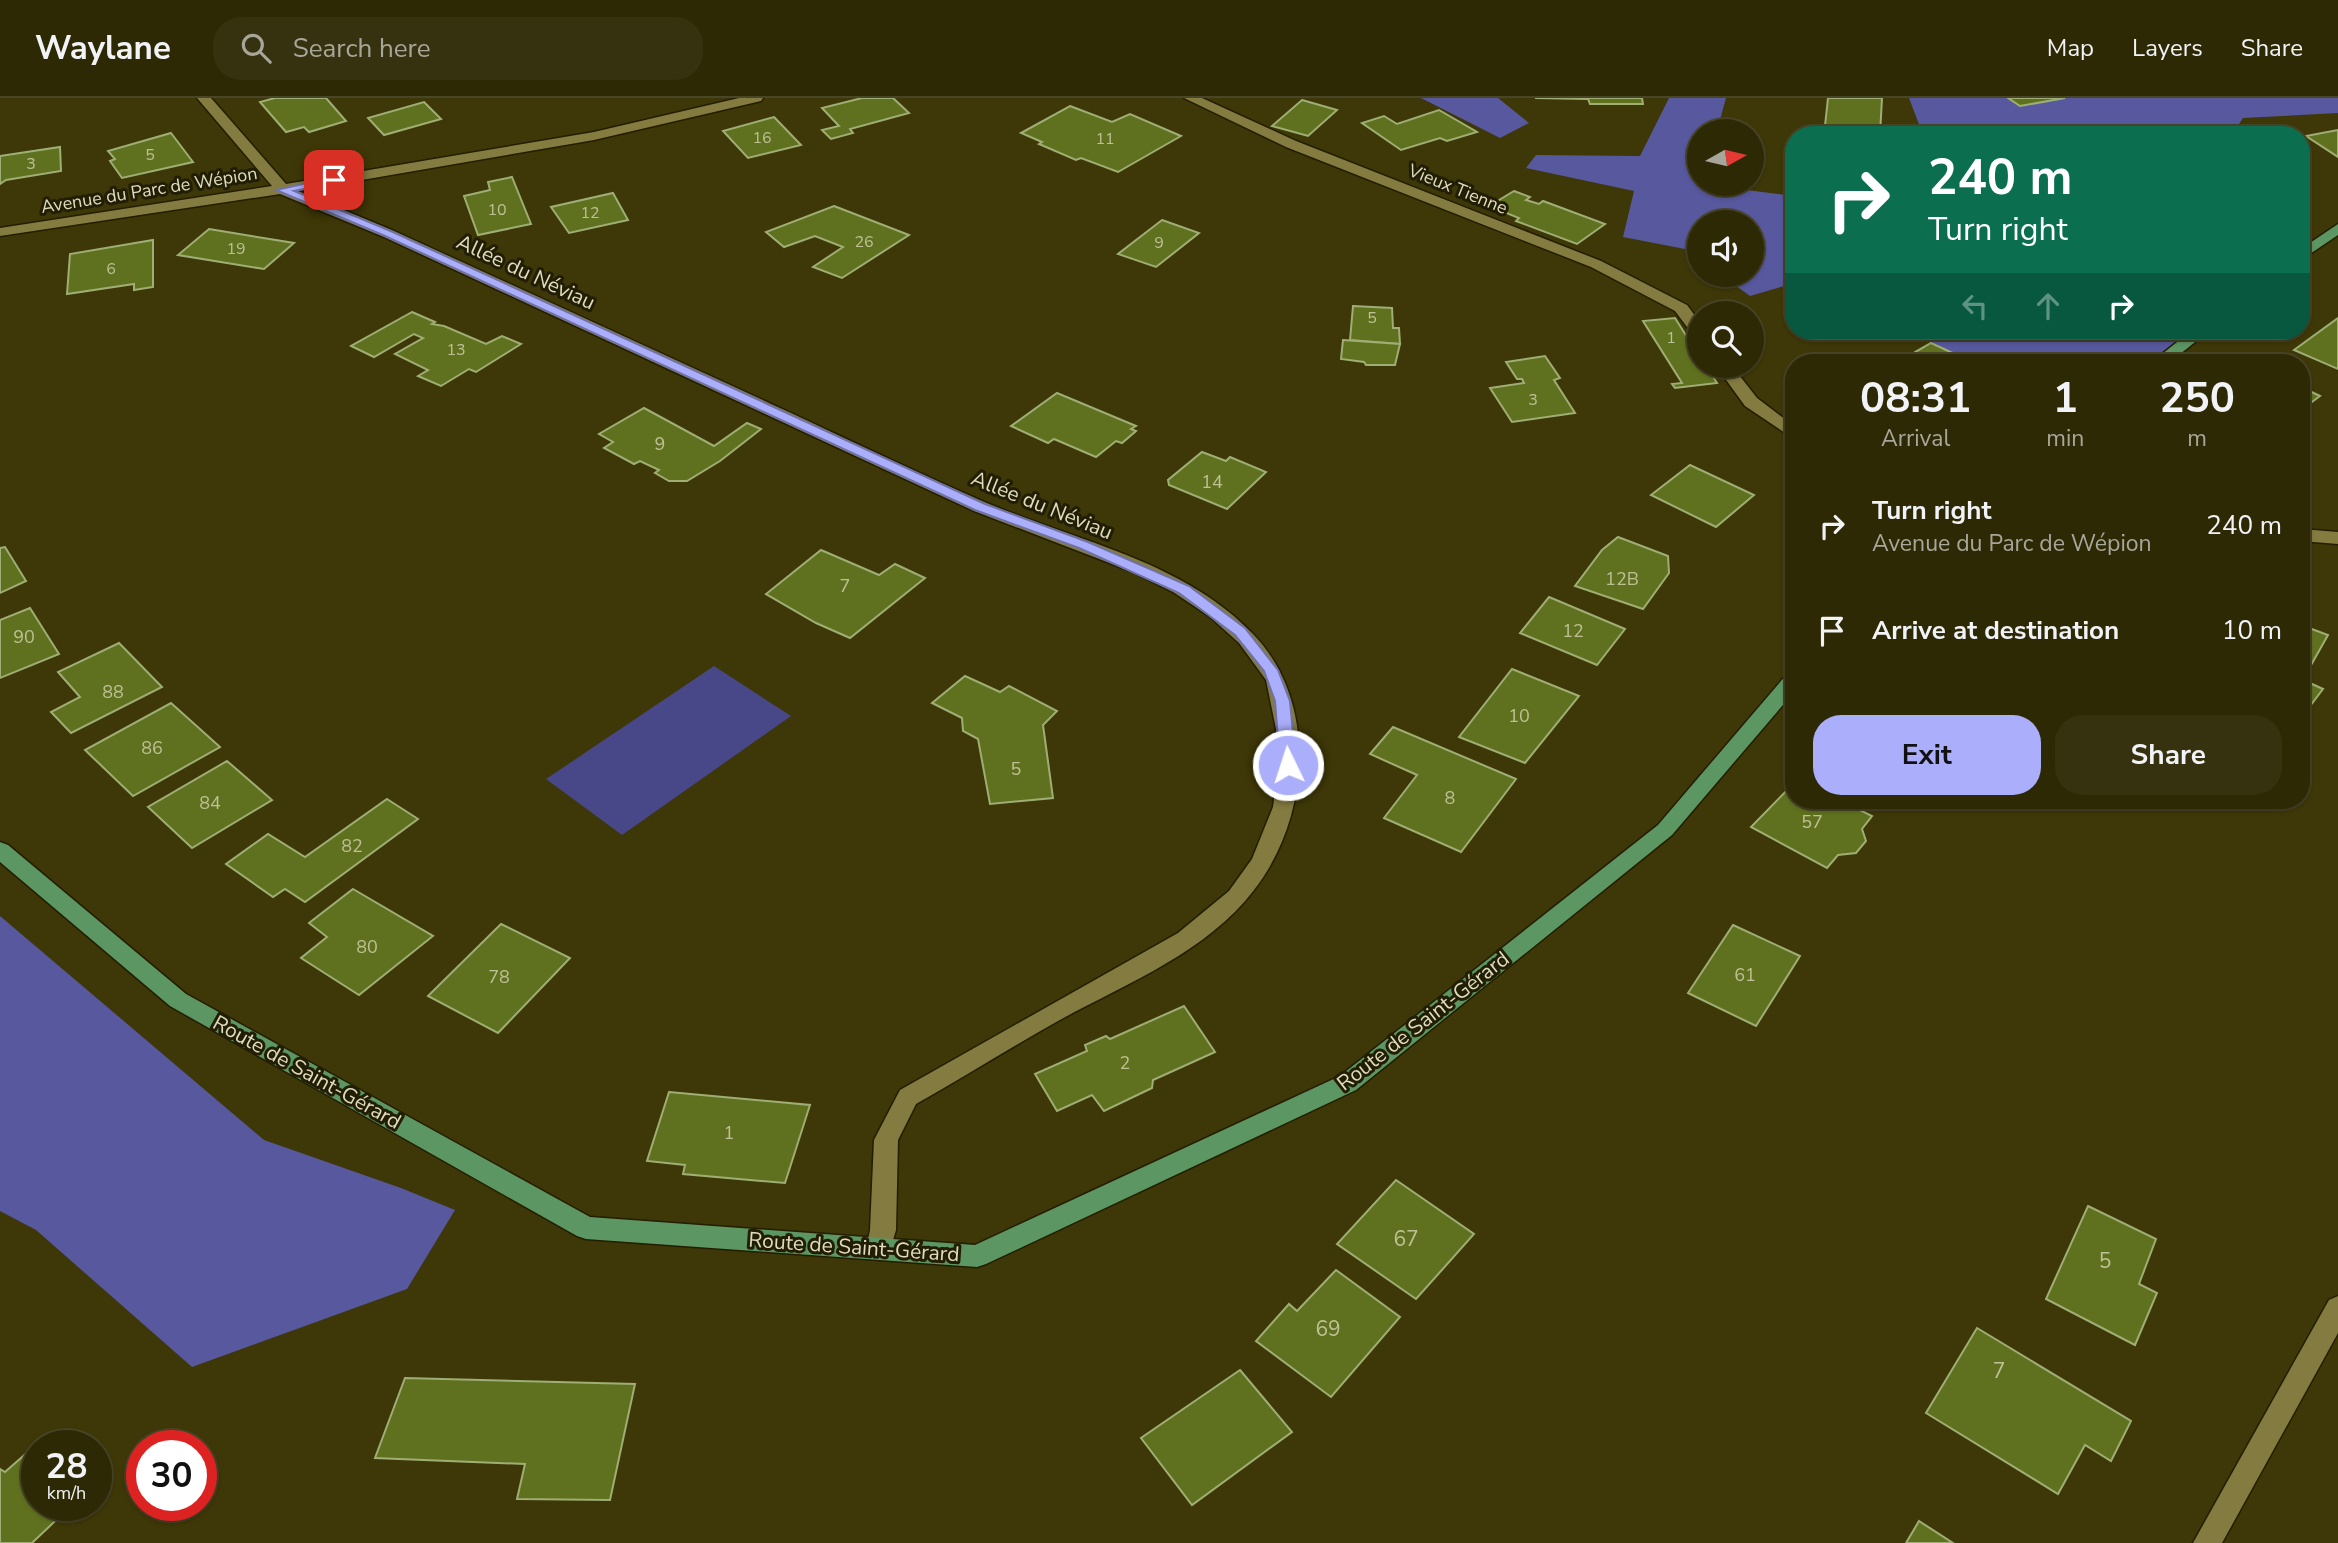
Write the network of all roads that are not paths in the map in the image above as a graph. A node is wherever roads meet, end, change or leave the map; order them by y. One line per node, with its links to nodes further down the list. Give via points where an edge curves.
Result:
1 (204, 98): 4 (street, Allée du Néviau)
2 (756, 98): 4 (street, Avenue du Parc de Wépion, via 594,136)
3 (1192, 98): 8 (street, Vieux Tienne, via 1291,144 1596,264 1681,308)
4 (282, 190): 6 (street, Avenue du Parc de Wépion); 17 (street, Allée du Néviau, via 389,234 980,507 1184,589 1240,631 1271,670 1283,701 1288,784 1278,831 1260,867 1223,910 1181,943 908,1097 886,1140)
5 (2338, 228): 7 (main road)
6 (0, 232)
7 (2310, 249)
8 (1687, 316)
9 (2190, 340): 10 (main road)
10 (2171, 354)
11 (1733, 378): 12 (street, via 1751,402)
12 (1785, 427)
13 (2310, 536): 14 (street)
14 (2338, 538)
15 (1785, 690): 17 (main road, Route de Saint-Gérard, via 1665,830 1348,1083 977,1256)
16 (0, 850): 17 (main road, Route de Saint-Gérard, via 178,1000 586,1228)
17 (879, 1249)
18 (2338, 1308): 19 (street)
19 (2207, 1543)

